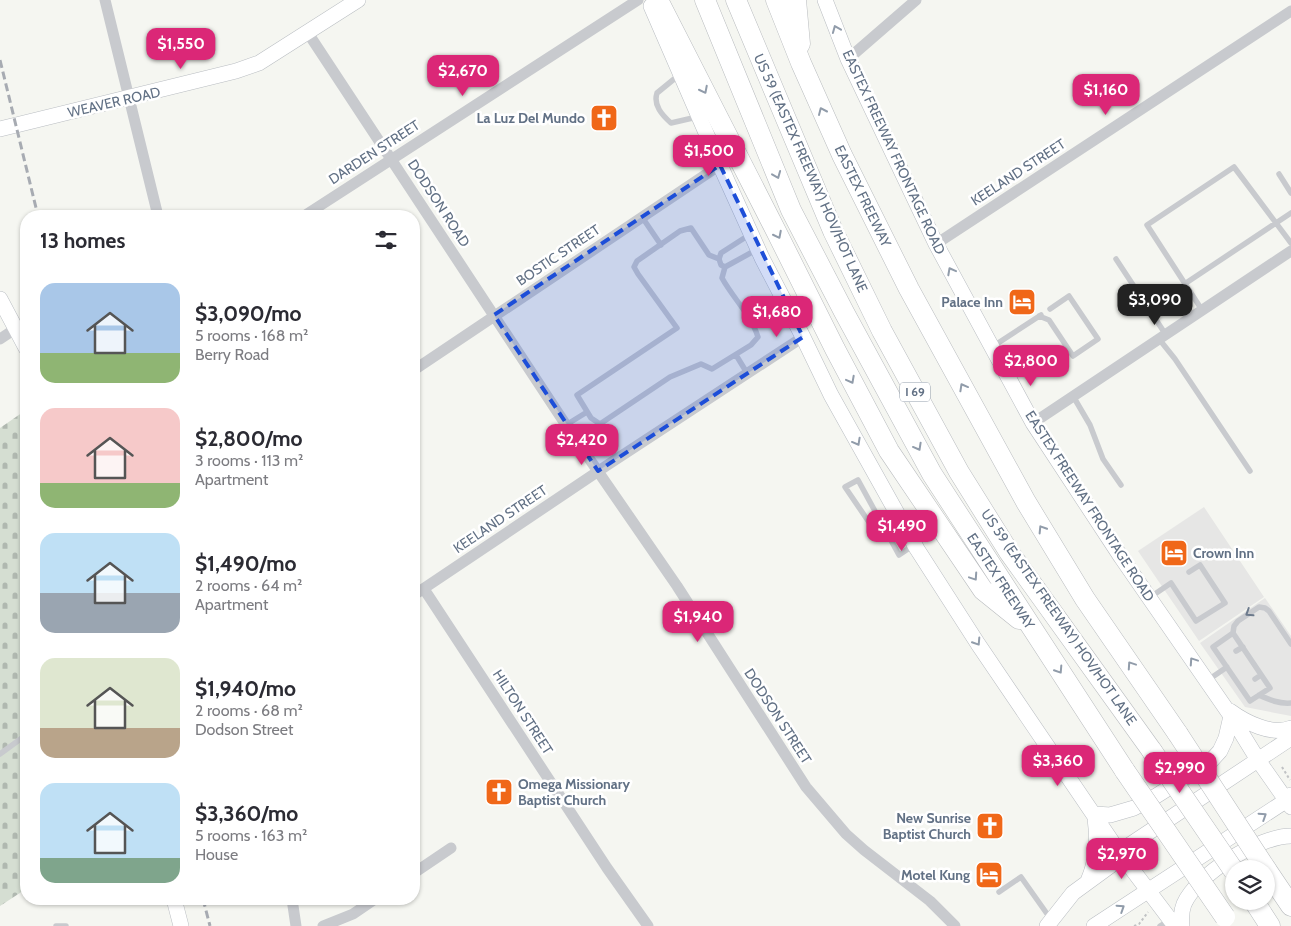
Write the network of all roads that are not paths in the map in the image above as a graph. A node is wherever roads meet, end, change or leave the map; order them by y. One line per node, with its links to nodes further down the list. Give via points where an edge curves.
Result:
1 (105, 0): 17 (street)
2 (358, 0): 13 (main road, WEAVER ROAD)
3 (638, 0): 20 (street, DARDEN STREET)
4 (649, 0): 16 (main road)
5 (658, 0): 68 (highway, one-way to 68, via 890,451 983,590)
6 (705, 0): 68 (highway, EASTEX FREEWAY / I 69, one-way to 68, via 791,210 932,474)
7 (736, 0): 92 (highway, US 59 (EASTEX FREEWAY) HOV/HOT LANE / I 69, bridge, via 833,231 882,331 959,472 1010,552)
8 (776, 0): 15 (highway, EASTEX FREEWAY)
9 (796, 0): 15 (highway)
10 (825, 0): 14 (main road, EASTEX FREEWAY FRONTAGE ROAD, one-way to 10)
11 (916, 0): 14 (street)
12 (1291, 11): 31 (street, KEELAND STREET)
13 (308, 33): 17 (main road, WEAVER ROAD, via 259,62 236,71); 20 (street, DODSON ROAD)
14 (848, 59): 31 (main road, EASTEX FREEWAY FRONTAGE ROAD)
15 (801, 63): 93 (highway, EASTEX FREEWAY, one-way to 15, bridge, via 1085,599 1026,502 909,289 842,155)
16 (680, 73): 18 (main road); 18 (lane, via 658,93 656,102 661,115 671,123)
17 (128, 98): 19 (main road, WEAVER ROAD); 24 (street)
18 (699, 116): 21 (main road)
19 (0, 129)
20 (391, 158): 25 (street, DARDEN STREET); 42 (street, DODSON ROAD)
21 (720, 165): 27 (street, BOSTIC STREET); 29 (main road)
22 (1279, 174): 23 (lane)
23 (1291, 193)
24 (156, 210)
25 (313, 210)
26 (1291, 213): 28 (lane)
27 (642, 217): 32 (lane); 42 (street, BOSTIC STREET)
28 (1277, 223): 30 (lane); 38 (lane); 38 (lane, via 1234,167 1147,224)
29 (751, 234): 33 (main road); 35 (lane, via 721,253)
30 (1291, 243)
31 (936, 244): 48 (main road, EASTEX FREEWAY FRONTAGE ROAD, one-way to 31)
32 (661, 245): 35 (lane, via 680,231 691,228 709,255); 53 (lane, via 637,261 634,267 677,328 577,395)
33 (758, 249): 37 (lane); 45 (main road)
34 (1291, 251): 41 (street)
35 (719, 259): 37 (lane, via 721,266)
36 (1116, 259): 46 (lane)
37 (725, 267): 49 (lane, via 722,278 755,326 758,337)
38 (1186, 284): 41 (lane)
39 (0, 299): 43 (main road)
40 (1050, 309): 48 (lane, via 1069,296 1098,339 1072,356 1049,320 1040,316)
41 (1202, 310): 46 (street)
42 (494, 315): 50 (street, BOSTIC STREET); 55 (street, DODSON STREET)
43 (16, 329): 44 (main road); 47 (street)
44 (20, 337)
45 (803, 337): 51 (street, KEELAND STREET); 59 (main road, one-way to 59, via 831,395)
46 (1162, 337): 52 (street); 57 (lane)
47 (0, 339)
48 (992, 347): 54 (main road, EASTEX FREEWAY FRONTAGE ROAD)
49 (736, 355): 51 (lane); 53 (lane, via 712,369 700,364 670,377 600,424)
50 (420, 366)
51 (747, 373): 56 (street, KEELAND STREET)
52 (1073, 396): 54 (street); 58 (lane, via 1090,424 1103,459)
53 (587, 412): 55 (lane)
54 (1033, 422): 67 (main road, EASTEX FREEWAY FRONTAGE ROAD)
55 (566, 425): 56 (street, DODSON STREET)
56 (598, 471): 65 (street, KEELAND STREET); 113 (street, DODSON STREET, via 677,586 806,787 846,834)
57 (1250, 472)
58 (1121, 485)
59 (901, 520): 60 (lane); 61 (main road)
60 (885, 530): 60 (lane, via 875,531 845,487 858,480); 61 (lane, via 899,555)
61 (915, 544): 88 (main road, one-way to 88, via 978,644)
62 (1189, 572): 64 (lane, via 1200,565 1225,603 1196,622)
63 (1177, 580): 64 (lane)
64 (1171, 584): 67 (lane)
65 (420, 591)
66 (420, 593): 112 (street, HILTON STREET)
67 (1149, 598): 78 (main road, EASTEX FREEWAY FRONTAGE ROAD, one-way to 67)
68 (1032, 630): 104 (highway, EASTEX FREEWAY / I 69, one-way to 104, bridge)
69 (1233, 633): 70 (lane, one-way to 69, via 1265,608 1259,607 1238,621); 71 (lane); 75 (lane, via 1213,646)
70 (1291, 644)
71 (1243, 647): 72 (lane); 73 (lane)
72 (1236, 651)
73 (1252, 661): 74 (lane); 76 (lane)
74 (1246, 665)
75 (1227, 667): 78 (lane); 79 (lane, via 1250,701)
76 (1261, 675): 77 (lane); 79 (lane, via 1270,688)
77 (1255, 679)
78 (1206, 681): 81 (main road, EASTEX FREEWAY FRONTAGE ROAD)
79 (1259, 695): 80 (lane, via 1271,701)
80 (1291, 703)
81 (1227, 712): 82 (main road, via 1270,729); 86 (main road, EASTEX FREEWAY FRONTAGE ROAD); 88 (main road, via 1226,738 1210,762 1134,808 1110,815)
82 (1291, 728)
83 (1291, 738): 86 (main road)
84 (20, 739): 85 (lane)
85 (0, 754)
86 (1258, 760): 87 (main road, EASTEX FREEWAY FRONTAGE ROAD); 91 (main road)
87 (1290, 801): 97 (main road, one-way to 87)
88 (1095, 814): 91 (main road); 95 (main road, via 1097,852)
89 (1291, 836): 106 (main road, via 1282,836 1244,850 1208,875 1185,901 1181,914)
90 (451, 848): 94 (street)
91 (1119, 852): 95 (main road, via 1110,866); 97 (main road)
92 (1226, 860)
93 (1260, 860)
94 (420, 869)
95 (1088, 881): 105 (main road, via 1073,893)
96 (1275, 882): 102 (highway, EASTEX FREEWAY)
97 (1148, 890): 106 (main road); 114 (main road, one-way to 97)
98 (999, 892): 105 (lane, via 1021,877)
99 (176, 905): 109 (main road)
100 (293, 905): 110 (street)
101 (366, 905): 111 (street)
102 (1291, 906)
103 (1260, 910): 115 (highway)
104 (1228, 922)
105 (1049, 923)
106 (1172, 924)
107 (56, 926): 108 (lane)
108 (66, 926)
109 (181, 926)
110 (296, 926)
111 (323, 926)
112 (648, 926)
113 (956, 926)
114 (1094, 926)
115 (1270, 926)

